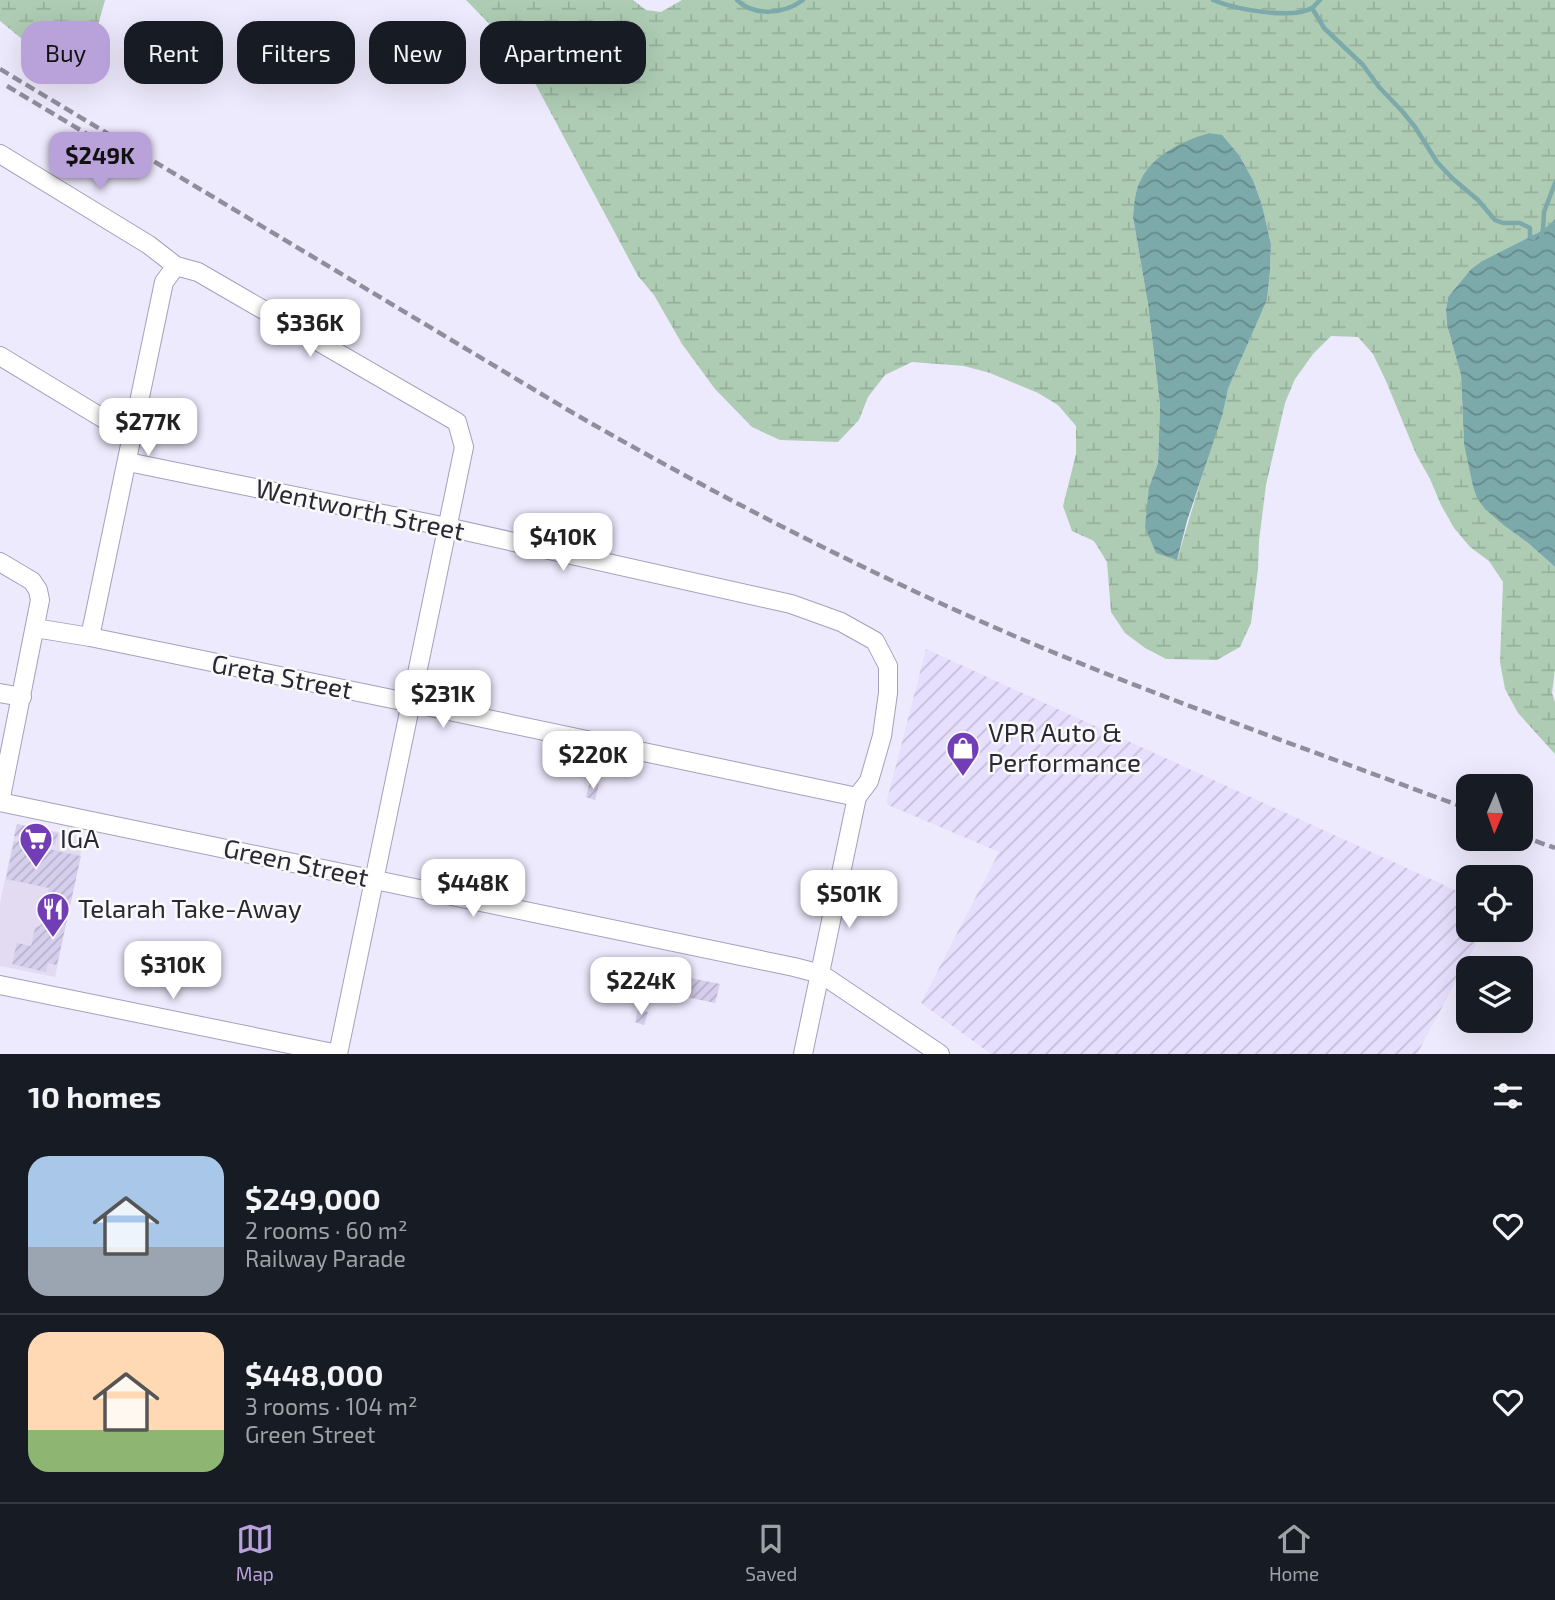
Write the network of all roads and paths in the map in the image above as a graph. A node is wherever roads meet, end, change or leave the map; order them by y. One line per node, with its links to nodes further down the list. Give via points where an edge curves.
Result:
1 (0, 154): 2 (street)
2 (176, 266): 4 (street, via 164,282); 6 (street, via 198,272 457,422 464,447)
3 (0, 356): 4 (street)
4 (132, 436): 5 (street)
5 (128, 462): 6 (street, Wentworth Street); 9 (street)
6 (447, 527): 12 (street); 13 (street, Wentworth Street, via 791,604 841,622 875,641 888,666 888,693 869,781)
7 (0, 562): 8 (street, via 38,590)
8 (35, 628): 9 (street, Greta Street); 11 (street)
9 (90, 638): 12 (street, Greta Street)
10 (0, 693): 11 (street)
11 (22, 698): 14 (street)
12 (410, 703): 13 (street, Greta Street); 15 (street)
13 (857, 797): 16 (street, Wentworth Street)
14 (0, 802): 15 (street, Green Street)
15 (374, 878): 16 (street, Green Street); 18 (street)
16 (821, 974): 19 (street, Wentworth Street); 20 (street, Green Street)
17 (0, 985): 18 (street)
18 (338, 1054)
19 (803, 1054)
20 (940, 1054)

